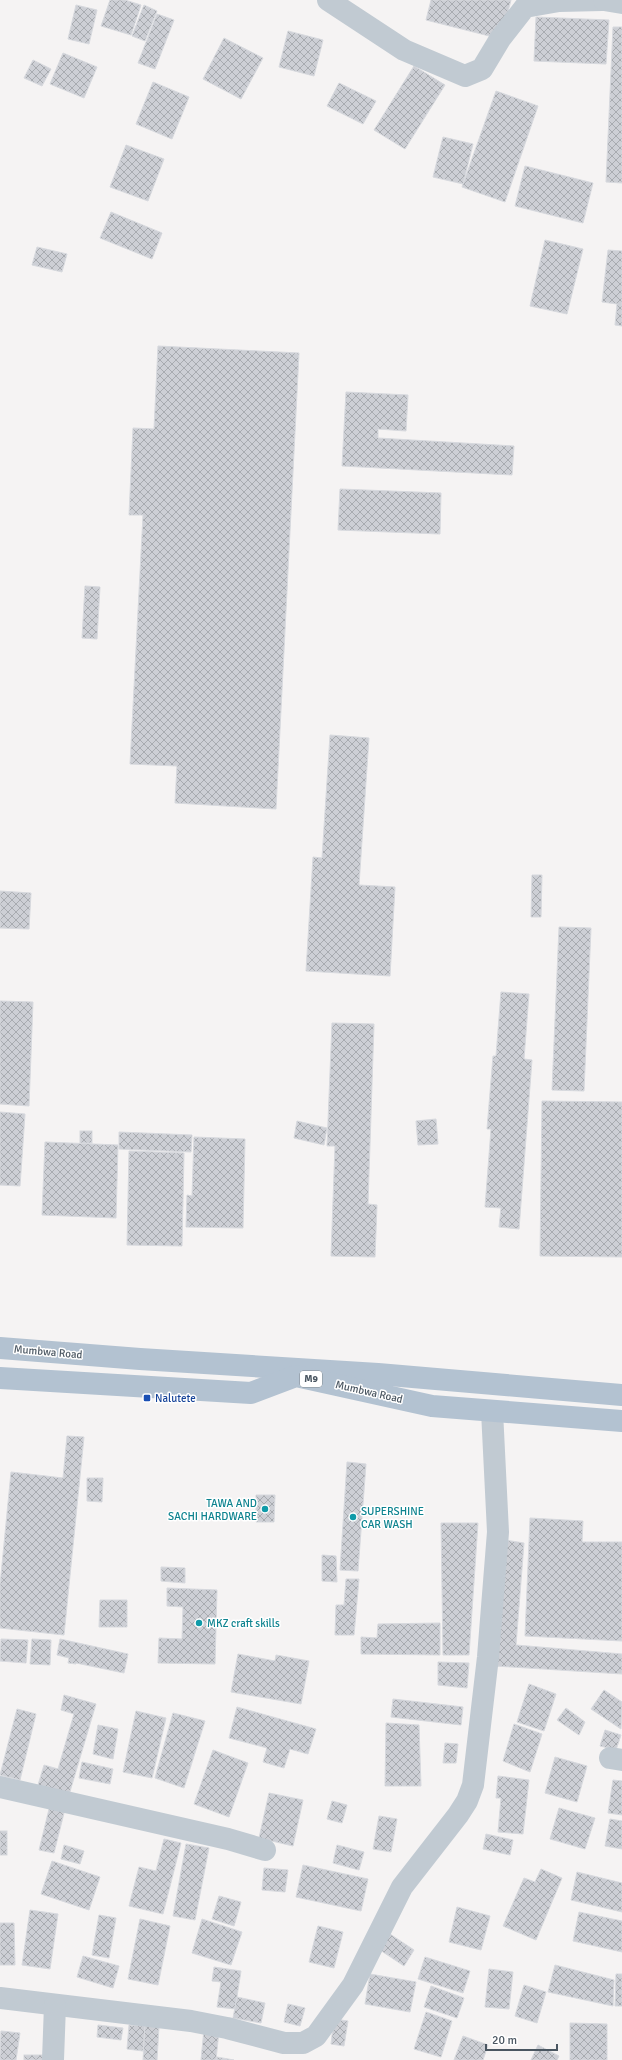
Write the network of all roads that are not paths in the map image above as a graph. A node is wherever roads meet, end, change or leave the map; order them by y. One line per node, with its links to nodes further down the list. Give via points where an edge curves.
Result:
1 (328, 0): 2 (street, via 404,50 465,76 482,69 500,39 525,7 559,1)
2 (603, 0): 3 (street)
3 (622, 3)
4 (0, 1348): 6 (main road, Mumbwa Road / M9, via 378,1374)
5 (0, 1378): 7 (main road, Mumbwa Road / M9, via 251,1393 296,1376 432,1406)
6 (622, 1395)
7 (492, 1411): 8 (main road, Mumbwa Road / M9); 12 (street, via 498,1532 488,1657 473,1785 458,1815 402,1887 353,1985 316,2036 303,2043 284,2043 191,2021)
8 (622, 1421)
9 (0, 1787): 10 (street, via 228,1839)
10 (265, 1850)
11 (0, 1998): 12 (street)
12 (55, 2005): 13 (street)
13 (53, 2060)

